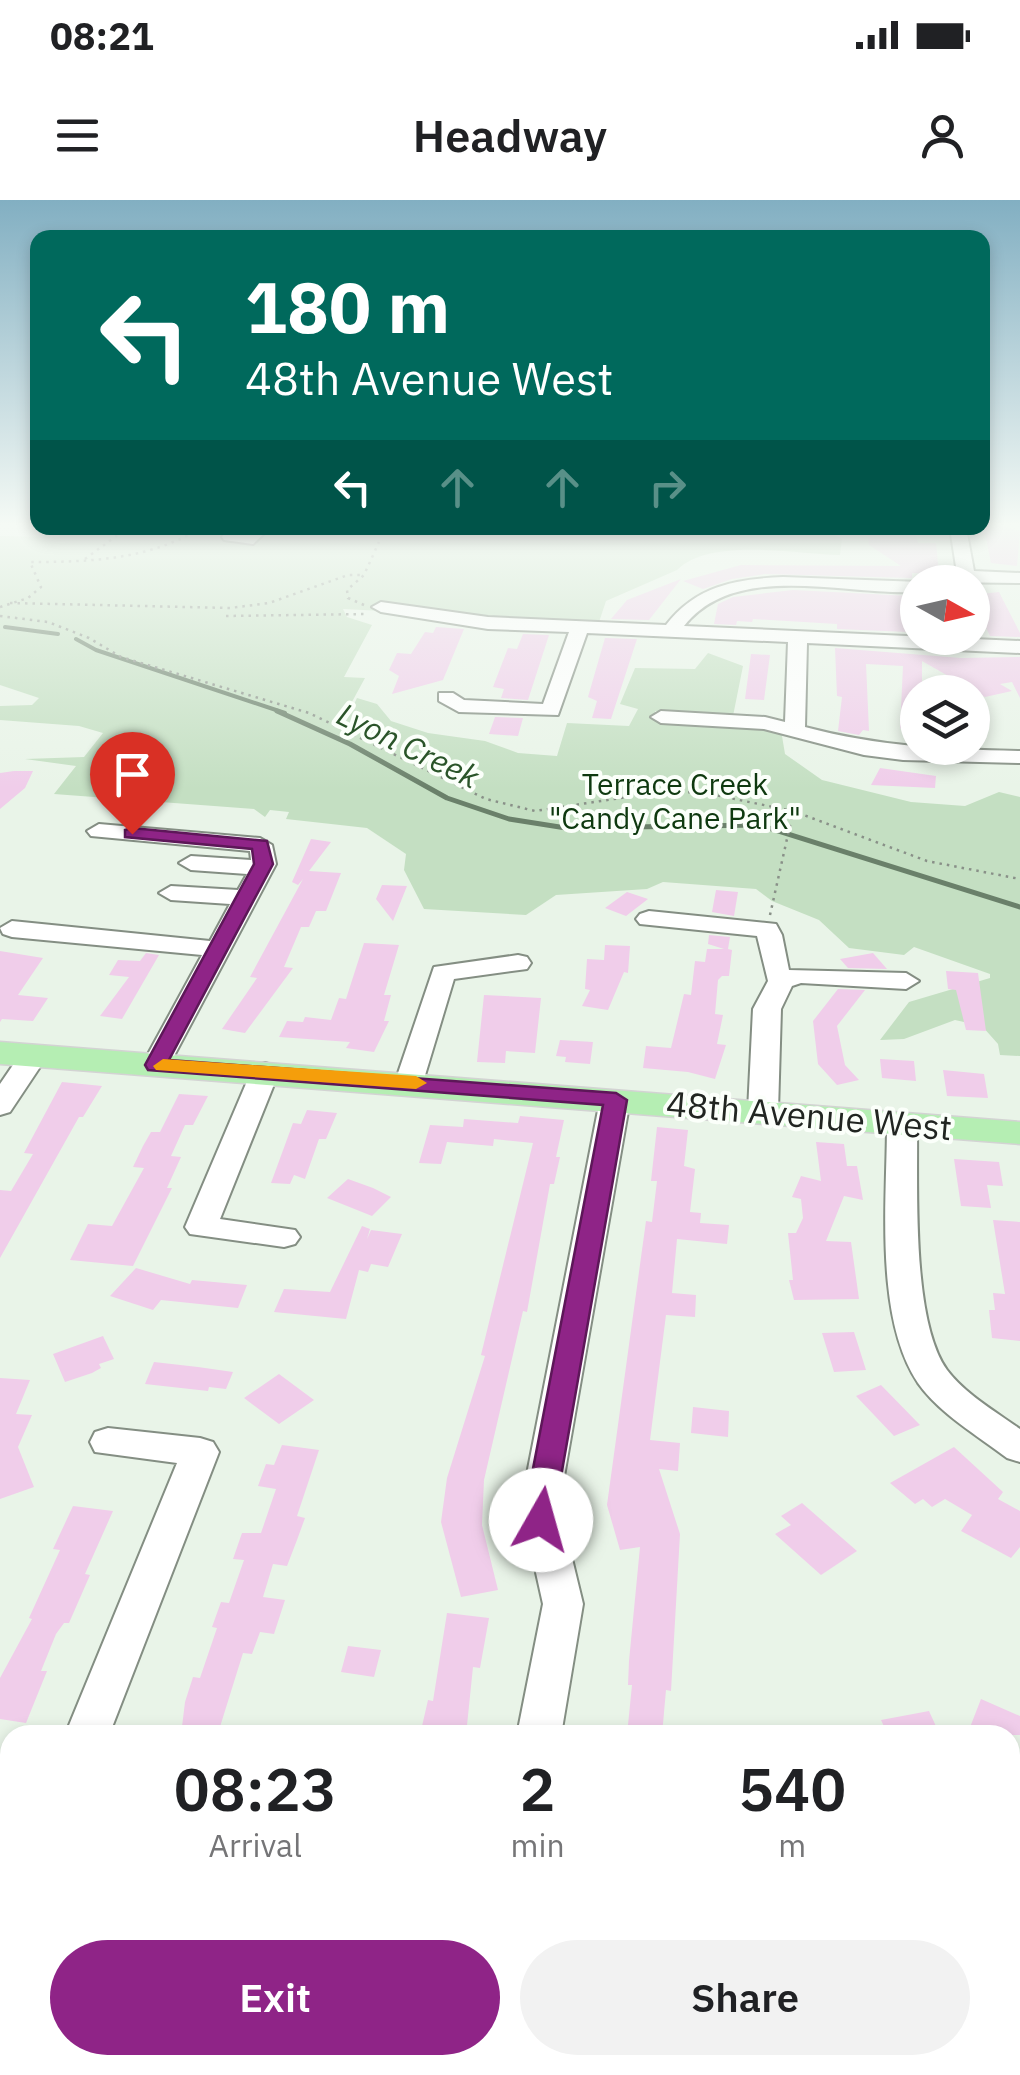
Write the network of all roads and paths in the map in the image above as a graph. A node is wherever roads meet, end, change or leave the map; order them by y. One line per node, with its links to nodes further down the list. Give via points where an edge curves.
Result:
1 (369, 614): 5 (path)
2 (435, 614): 6 (street)
3 (685, 614): 7 (street)
4 (0, 616): 14 (path, via 48,622 121,657 309,714 520,809 685,791)
5 (226, 616)
6 (580, 626): 7 (street); 10 (street, via 551,711 459,706)
7 (672, 630): 8 (street)
8 (798, 636): 9 (street); 12 (street)
9 (1020, 647)
10 (446, 697)
11 (662, 716): 12 (street)
12 (796, 729): 13 (street, via 903,754)
13 (1020, 757)
14 (793, 811): 18 (path, via 926,860); 23 (path)
15 (99, 831): 17 (street, via 260,844)
16 (191, 863): 17 (street)
17 (262, 868): 20 (street)
18 (1020, 880)
19 (171, 894): 20 (street)
20 (245, 898): 24 (street)
21 (649, 918): 23 (street)
22 (12, 929): 24 (street)
23 (767, 929): 26 (street)
24 (218, 949): 29 (street)
25 (518, 964): 31 (street, via 443,973)
26 (781, 981): 27 (street); 34 (street, via 768,1009)
27 (906, 981)
28 (17, 1054): 29 (main road, 48th Avenue West); 33 (street)
29 (156, 1065): 30 (main road, 48th Avenue West)
30 (264, 1072): 31 (main road, 48th Avenue West); 37 (street, via 201,1227)
31 (408, 1082): 32 (main road, 48th Avenue West)
32 (616, 1100): 34 (main road, 48th Avenue West); 41 (street, via 540,1505 563,1604)
33 (0, 1106)
34 (762, 1111): 35 (main road, 48th Avenue West)
35 (902, 1124): 36 (main road, 48th Avenue West); 39 (street, via 906,1263 914,1328 931,1375)
36 (1020, 1133)
37 (284, 1237)
38 (108, 1442): 40 (street, via 200,1452)
39 (1020, 1448)
40 (92, 1725)
41 (540, 1725)

